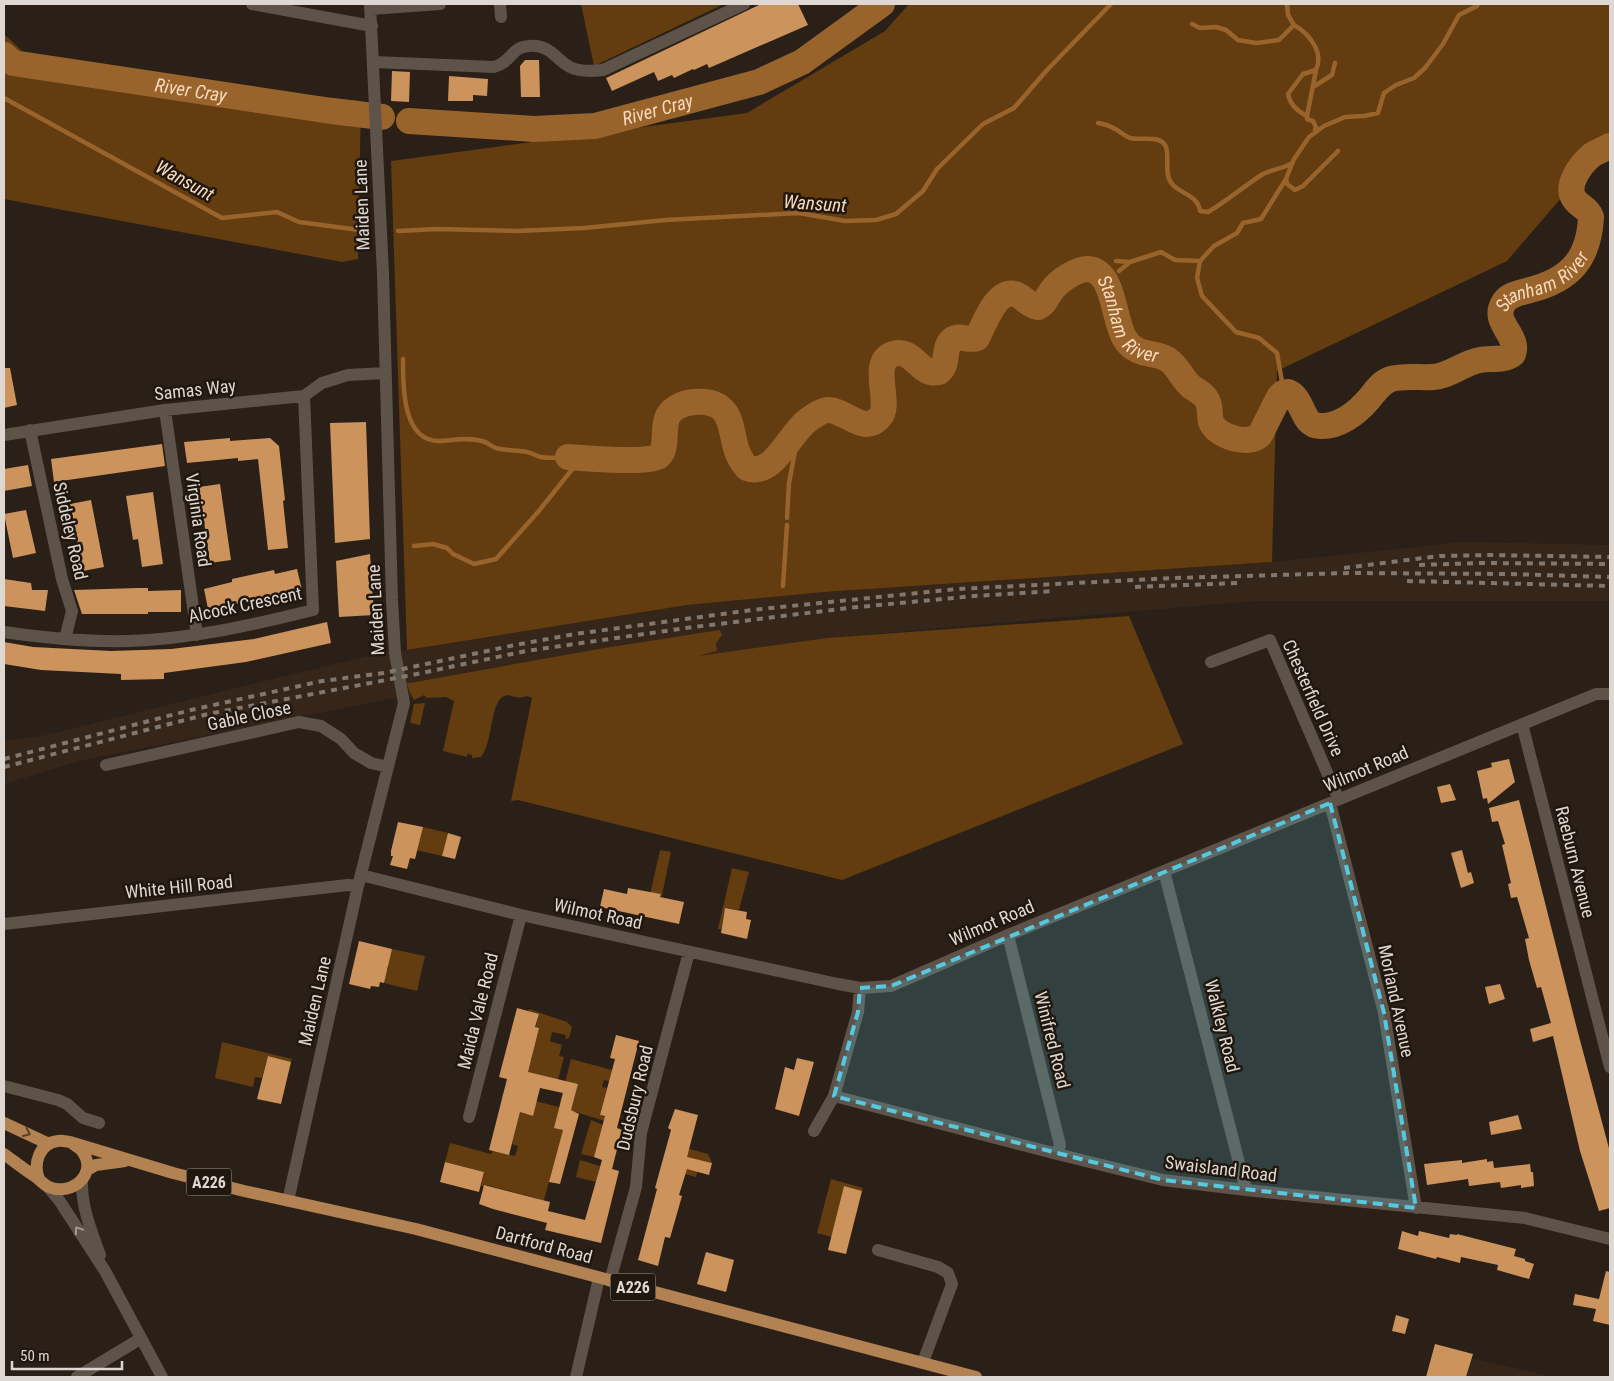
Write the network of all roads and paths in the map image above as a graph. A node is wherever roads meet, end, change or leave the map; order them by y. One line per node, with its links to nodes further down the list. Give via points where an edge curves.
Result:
1 (252, 4): 7 (street)
2 (440, 4): 5 (street)
3 (500, 4): 6 (street)
4 (744, 4): 8 (street, via 603,70 574,69 549,50 529,46 513,52 499,65 475,67)
5 (370, 6): 7 (street, Maiden Lane)
6 (501, 17)
7 (372, 26): 8 (street, Maiden Lane)
8 (374, 62): 9 (street, Maiden Lane)
9 (385, 373): 10 (street, Samas Way, via 348,375 322,383); 21 (street, Maiden Lane, via 395,652 404,703)
10 (304, 396): 11 (street, Samas Way); 15 (street, Alcock Crescent, via 313,610)
11 (165, 410): 12 (street, Samas Way); 15 (street, Virginia Road)
12 (30, 430): 13 (street, Samas Way); 16 (street, Siddeley Road, via 62,579 72,611)
13 (4, 435)
14 (4, 632): 16 (street, Alcock Crescent)
15 (197, 635): 16 (street, Alcock Crescent, via 129,641)
16 (65, 639)
17 (1210, 662): 22 (street, Chesterfield Drive, via 1270,640)
18 (1610, 694): 19 (street, Wilmot Road, via 1596,694)
19 (1522, 724): 22 (street, Wilmot Road); 30 (street, Raeburn Avenue)
20 (106, 765): 21 (street, Gable Close, via 299,722 321,726 341,739 354,753 371,763)
21 (388, 767): 24 (street, Maiden Lane)
22 (1334, 801): 23 (street, Wilmot Road); 46 (street, Morland Avenue, via 1384,1013)
23 (1164, 871): 27 (street, Wilmot Road); 44 (street, Walkley Road)
24 (359, 881): 25 (street, Wilmot Road); 26 (street, White Hill Road, via 348,885); 45 (street, Maiden Lane)
25 (521, 915): 28 (street, Wilmot Road); 33 (street, Maida Vale Road)
26 (4, 924)
27 (1008, 935): 29 (street, Wilmot Road, via 891,986); 40 (street, Winifred Road, via 1060,1145)
28 (689, 952): 29 (street, Wilmot Road); 50 (street, Dudsbury Road, via 641,1133 636,1186)
29 (860, 988): 32 (street, via 858,1012)
30 (1610, 1067)
31 (4, 1086): 35 (street, via 58,1100 83,1118)
32 (834, 1096): 36 (street); 40 (street, Swaisland Road)
33 (469, 1116)
34 (4, 1123): 38 (main road, one-way to 38)
35 (99, 1123)
36 (814, 1131)
37 (70, 1142): 38 (main road); 41 (main road, Dartford Road / A226); 42 (main road, via 82,1151 86,1160)
38 (49, 1144): 43 (main road, via 38,1155 36,1168)
39 (4, 1154): 43 (main road)
40 (1057, 1154): 44 (street, Swaisland Road, via 1163,1180)
41 (130, 1161): 42 (main road, Dartford Road / A226, via 96,1165); 45 (main road, Dartford Road / A226)
42 (84, 1175): 43 (main road, via 71,1188 63,1190); 49 (street, via 81,1194)
43 (43, 1183): 49 (street, one-way to 43)
44 (1246, 1190): 46 (street, Swaisland Road)
45 (288, 1201): 50 (main road, Dartford Road / A226, via 416,1229)
46 (1416, 1208): 47 (street, Swaisland Road, via 1525,1218)
47 (1610, 1239)
48 (878, 1250): 52 (street, via 938,1267 948,1273 952,1284)
49 (105, 1271): 51 (street)
50 (604, 1279): 52 (main road, Dartford Road / A226); 55 (street, Dudsbury Road)
51 (140, 1339): 53 (street); 54 (street)
52 (923, 1362): 56 (main road, Dartford Road / A226)
53 (77, 1377)
54 (162, 1377)
55 (576, 1377)
56 (976, 1377)

